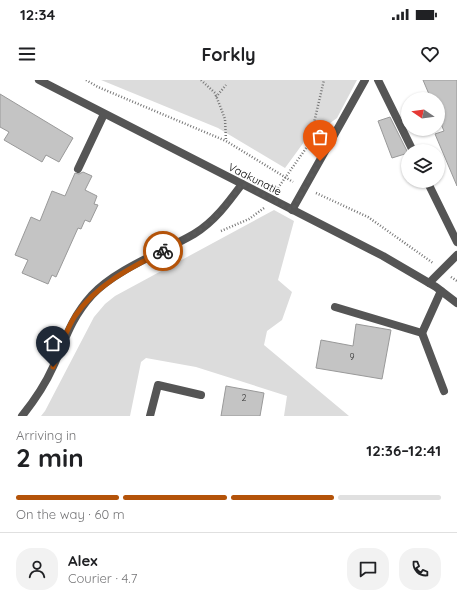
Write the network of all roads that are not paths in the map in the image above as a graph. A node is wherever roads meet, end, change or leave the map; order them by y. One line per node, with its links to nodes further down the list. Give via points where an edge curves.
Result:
1 (40, 80): 4 (street, Vaakunatie)
2 (365, 80): 9 (street)
3 (378, 80): 5 (street)
4 (104, 114): 6 (street); 7 (street, Vaakunatie)
5 (410, 144)
6 (78, 169)
7 (242, 184): 9 (street, Vaakunatie); 19 (street, via 211,222 115,277 93,294 75,317 43,386)
8 (430, 188): 10 (street)
9 (292, 210): 12 (street, Vaakunatie, via 383,256)
10 (457, 242)
11 (457, 255): 12 (street)
12 (428, 283): 13 (street, Vaakunatie)
13 (441, 291): 14 (street, Vaakunatie); 16 (street)
14 (457, 303)
15 (336, 306): 16 (street)
16 (422, 333): 17 (street)
17 (444, 391)
18 (201, 395): 20 (street, via 158,385)
19 (22, 416)
20 (150, 416)

